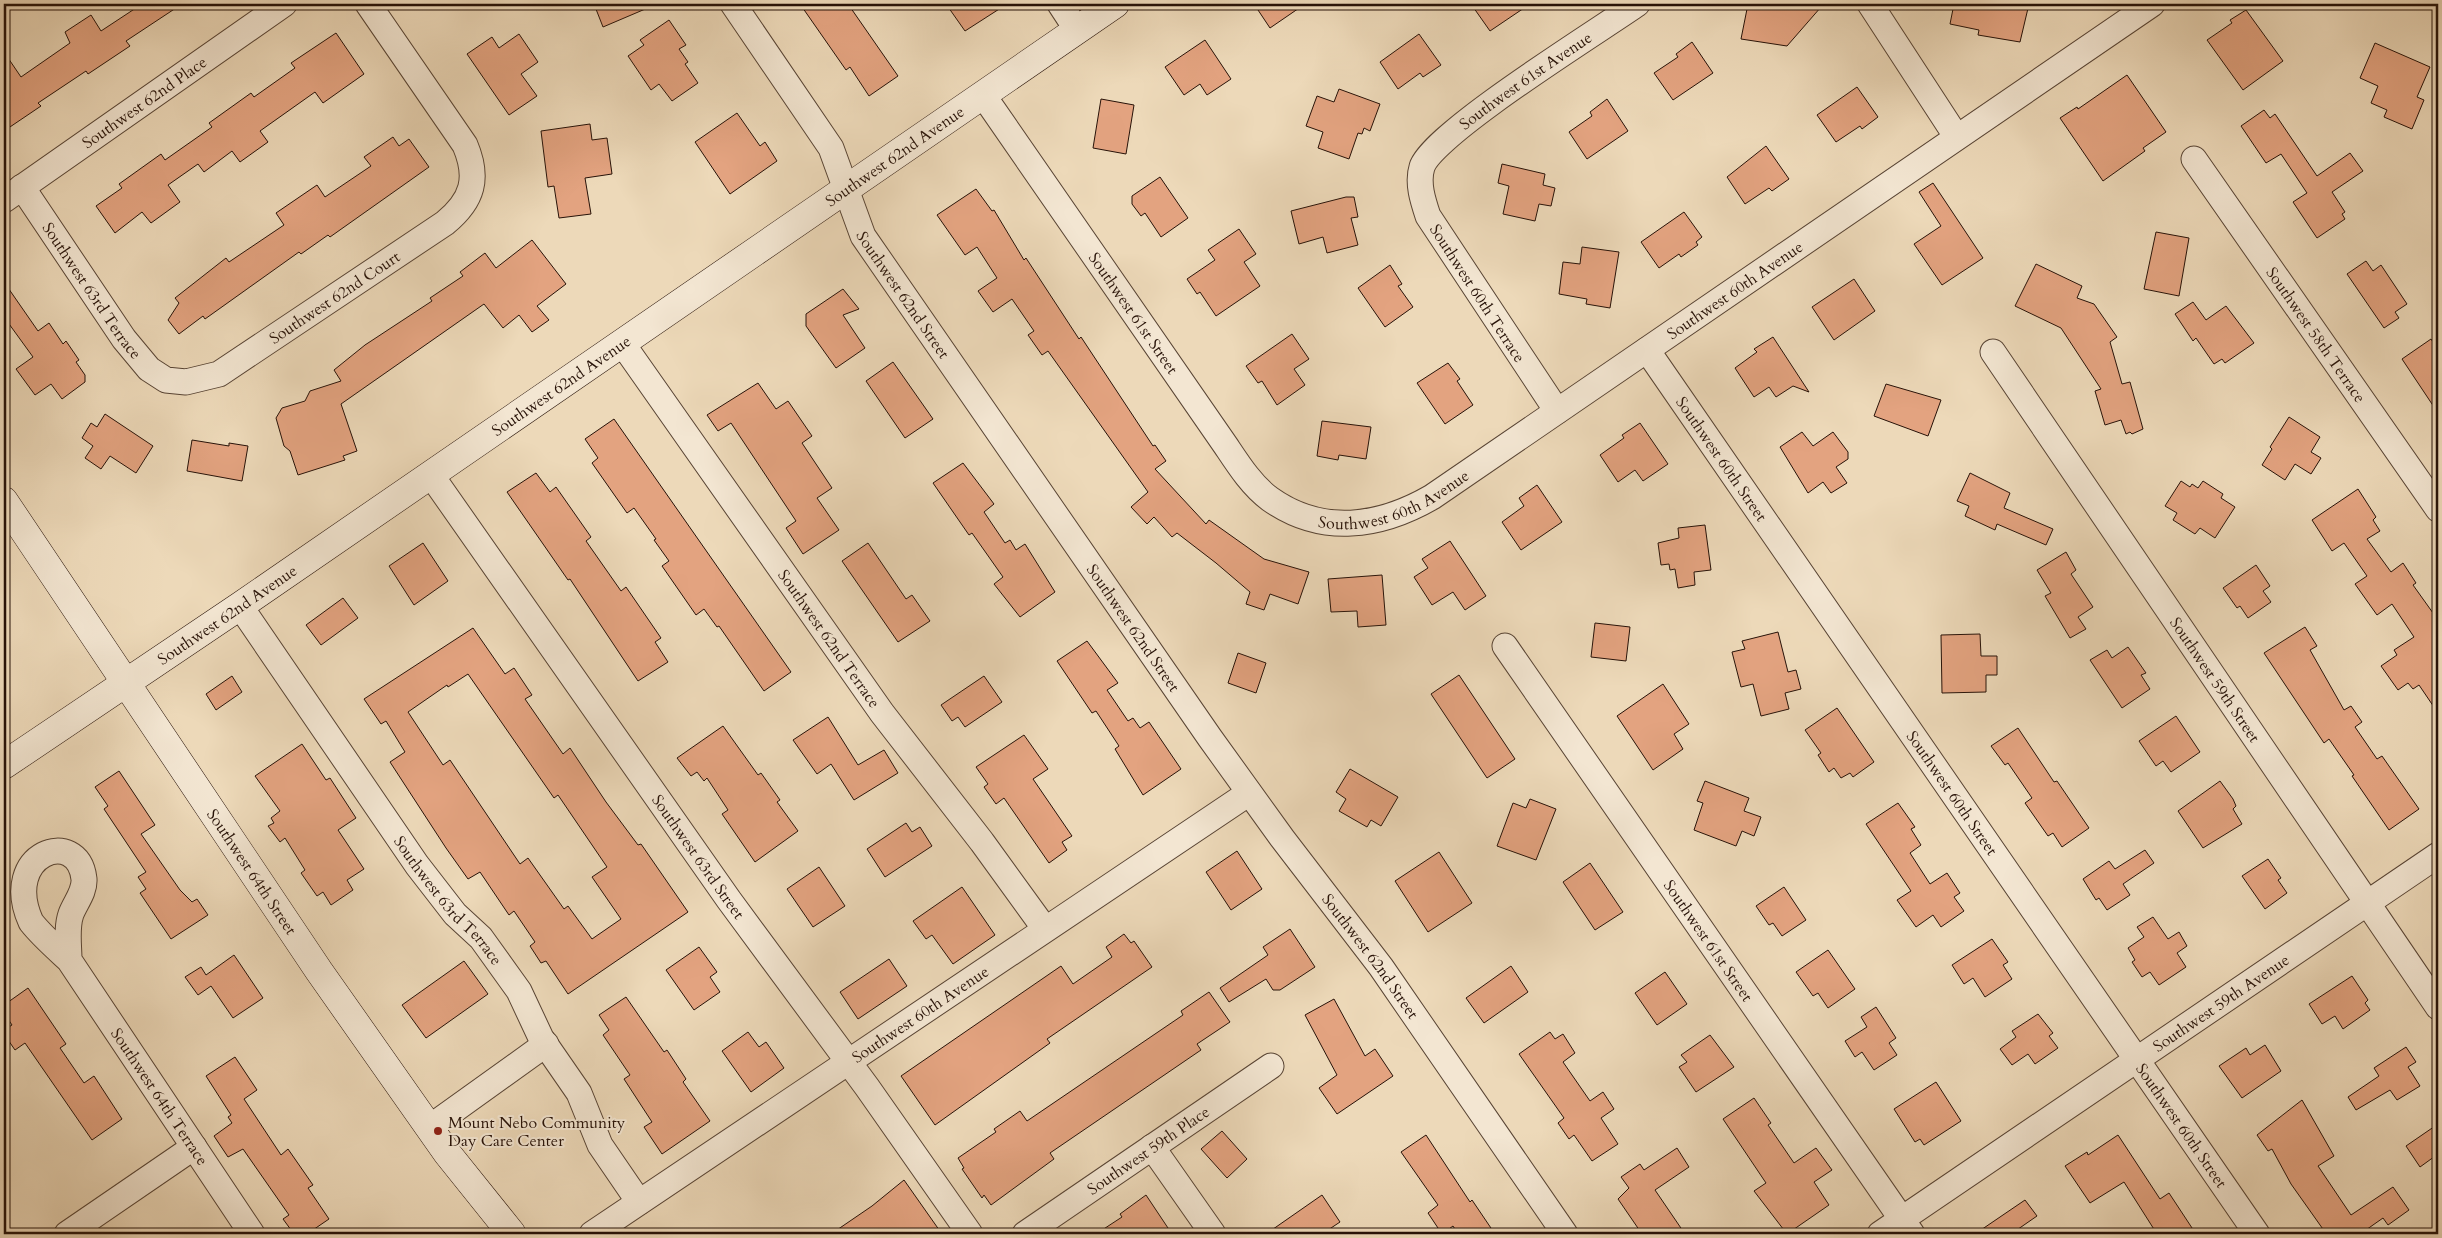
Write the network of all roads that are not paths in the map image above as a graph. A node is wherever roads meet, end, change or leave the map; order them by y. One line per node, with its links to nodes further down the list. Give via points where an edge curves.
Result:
1 (284, 4): 15 (street, Southwest 62nd Place)
2 (368, 4): 19 (street, Southwest 62nd Court, via 462,140 472,164 473,180 467,198 445,223 228,370 198,381)
3 (733, 4): 14 (street, Southwest 62nd Street, via 831,148)
4 (1060, 4): 9 (street)
5 (1115, 4): 9 (street, Southwest 62nd Avenue)
6 (1637, 4): 13 (street, Southwest 61st Avenue, via 1472,117 1439,144)
7 (1870, 4): 11 (street)
8 (2152, 4): 11 (street, Southwest 60th Avenue)
9 (1077, 30): 10 (street, Southwest 62nd Avenue)
10 (983, 95): 14 (street, Southwest 62nd Avenue); 24 (street, Southwest 61st Street, via 1238,463 1269,498)
11 (1956, 136): 17 (street, Southwest 60th Avenue)
12 (2194, 159): 23 (street, Southwest 58th Terrace)
13 (1422, 167): 20 (street, Southwest 60th Terrace, via 1422,196 1428,216)
14 (846, 189): 16 (street, Southwest 62nd Avenue); 29 (street, Southwest 62nd Street, via 863,236)
15 (13, 193): 19 (street, Southwest 63rd Terrace, via 131,349 158,376)
16 (622, 343): 21 (street, Southwest 62nd Avenue); 32 (street, Southwest 62nd Terrace, via 877,706)
17 (1647, 350): 20 (street, Southwest 60th Avenue); 36 (street, Southwest 60th Street)
18 (1993, 352): 31 (street, Southwest 59th Street)
19 (174, 381)
20 (1557, 411): 24 (street, Southwest 60th Avenue, via 1432,497 1395,516 1347,524)
21 (431, 475): 25 (street, Southwest 62nd Avenue); 37 (street, Southwest 63rd Street, via 734,907)
22 (4, 501): 27 (street, Southwest 64th Street)
23 (2438, 509)
24 (1300, 515)
25 (240, 606): 27 (street, Southwest 62nd Avenue); 35 (street, Southwest 63rd Terrace, via 417,865 455,914 481,938 519,990)
26 (1505, 646): 43 (street, Southwest 61st Street)
27 (126, 683): 28 (street, Southwest 62nd Avenue); 39 (street, Southwest 64th Street, via 319,971)
28 (4, 765)
29 (1249, 793): 32 (street, Southwest 60th Avenue); 51 (street, Southwest 62nd Street, via 1381,967)
30 (2438, 855): 31 (street, Southwest 59th Avenue)
31 (2366, 903): 34 (street, Southwest 59th Street); 36 (street, Southwest 59th Avenue)
32 (1045, 929): 37 (street, Southwest 60th Avenue)
33 (69, 960): 40 (street, Southwest 64th Terrace)
34 (2438, 1007)
35 (546, 1044): 39 (street); 42 (street, Southwest 63rd Terrace, via 579,1093 600,1145)
36 (2136, 1059): 43 (street, Southwest 59th Avenue); 53 (street, Southwest 60th Street)
37 (848, 1061): 42 (street, Southwest 60th Avenue); 48 (street, Southwest 63rd Street)
38 (1271, 1066): 41 (street, Southwest 59th Place)
39 (429, 1128): 46 (street, Southwest 64th Street)
40 (194, 1147): 44 (street); 45 (street, Southwest 64th Terrace)
41 (1152, 1147): 49 (street, Southwest 59th Place); 50 (street)
42 (639, 1202): 47 (street, Southwest 60th Avenue)
43 (1906, 1227): 52 (street, Southwest 59th Avenue)
44 (67, 1234)
45 (252, 1234)
46 (512, 1234)
47 (592, 1234)
48 (970, 1234)
49 (1025, 1234)
50 (1213, 1234)
51 (1565, 1234)
52 (1880, 1234)
53 (2256, 1234)

